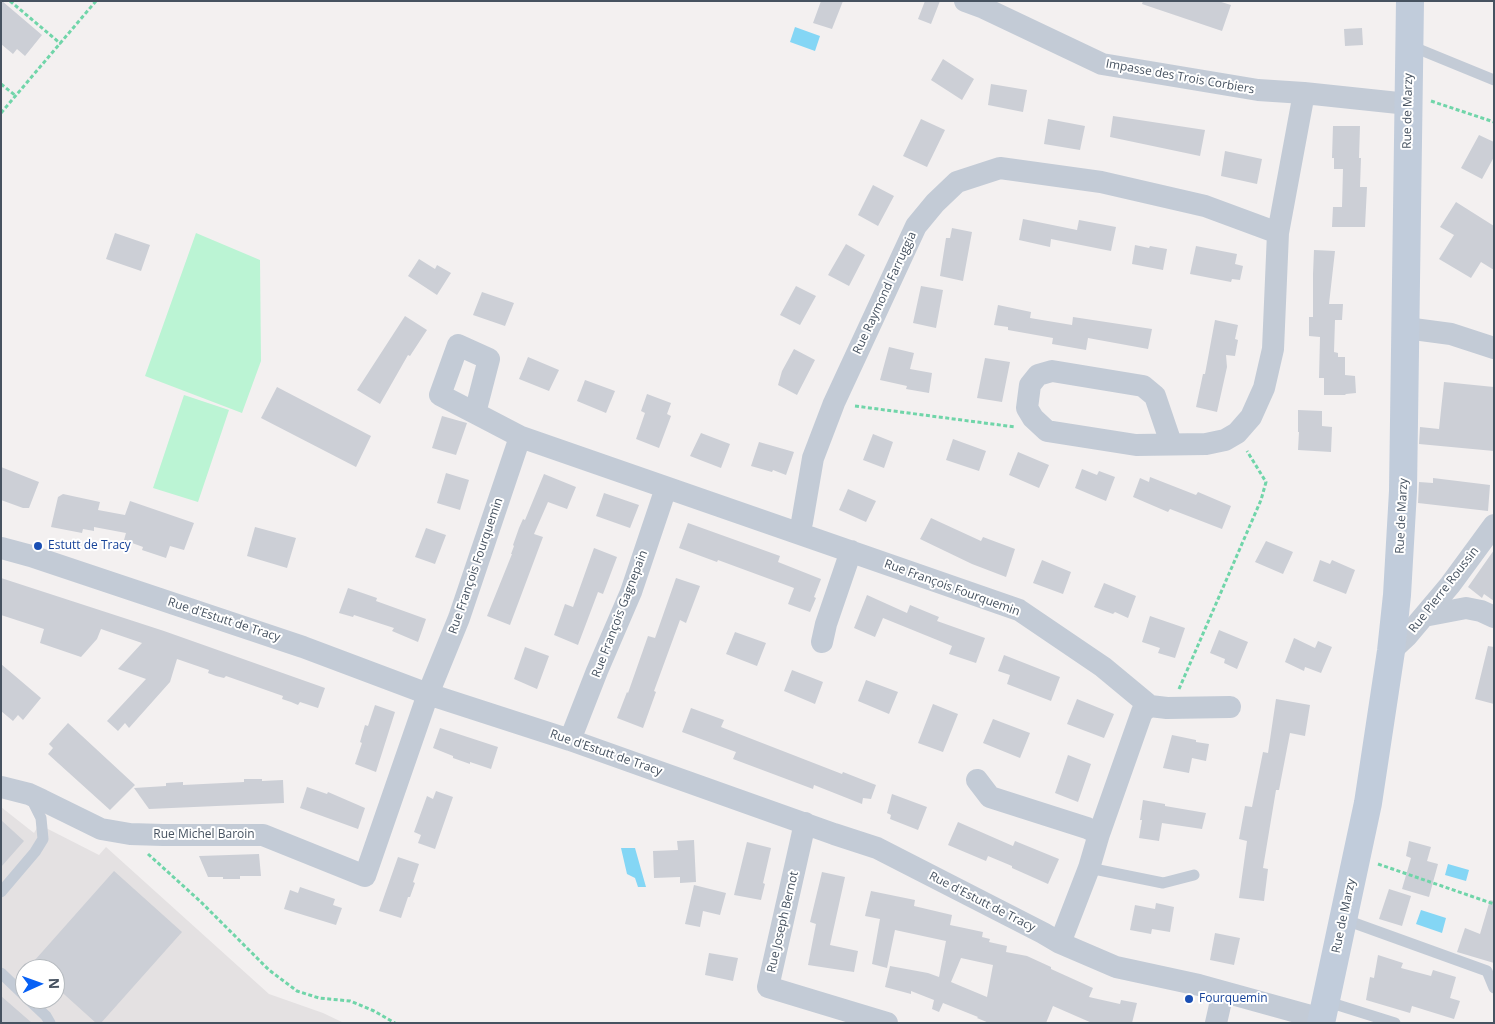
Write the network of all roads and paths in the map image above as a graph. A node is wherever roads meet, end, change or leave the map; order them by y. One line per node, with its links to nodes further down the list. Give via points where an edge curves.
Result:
1 (10, 1): 5 (path)
2 (96, 1): 5 (path)
3 (965, 1): 9 (street, Impasse des Trois Corbiers, via 1102,64 1258,90)
4 (1410, 1): 6 (main road, Rue de Marzy)
5 (61, 44): 10 (path)
6 (1409, 45): 7 (lane); 11 (main road, Rue de Marzy)
7 (1494, 80)
8 (1, 84): 10 (path)
9 (1304, 92): 11 (street, Impasse des Trois Corbiers); 14 (street)
10 (16, 96): 12 (path)
11 (1408, 104): 13 (path, via 1432,101); 15 (main road, Rue de Marzy)
12 (1, 112)
13 (1494, 122)
14 (1278, 233): 17 (street, Rue Raymond Farruggia, via 1205,206 1102,182 1000,168 957,182 934,203 916,226); 20 (street, via 1272,349 1264,388 1251,417)
15 (1406, 328): 16 (street, via 1451,334); 33 (main road, Rue de Marzy, via 1404,491)
16 (1494, 348)
17 (834, 403): 19 (path); 25 (street, Rue Raymond Farruggia, via 813,458)
18 (475, 413): 21 (street, Rue François Fourquemin)
19 (1047, 431): 22 (street, via 1136,445); 22 (street, via 1027,408 1030,386 1038,375 1052,371 1143,386 1155,396)
20 (1236, 433): 22 (street, via 1225,440 1206,444); 36 (path, via 1266,482 1261,500 1180,687)
21 (521, 437): 23 (street, Rue François Fourquemin); 34 (street, Rue François Fourquemin, via 459,618)
22 (1171, 443)
23 (666, 488): 25 (street, Rue François Fourquemin); 37 (street, Rue François Gagnepain, via 631,592)
24 (1494, 525): 28 (street, Rue Pierre Roussin)
25 (798, 532): 27 (street, Rue François Fourquemin)
26 (1, 548): 34 (street, Rue d'Estutt de Tracy, via 303,647)
27 (851, 551): 32 (street); 36 (street, Rue François Fourquemin, via 1019,610)
28 (1450, 585): 29 (street); 30 (street, Rue Pierre Roussin)
29 (1466, 608): 30 (street); 31 (street)
30 (1424, 616): 33 (street, Rue Pierre Roussin)
31 (1494, 617)
32 (822, 642)
33 (1391, 651): 44 (main road, Rue de Marzy, via 1368,803)
34 (428, 694): 37 (street, Rue d'Estutt de Tracy); 42 (street, Rue Michel Baroin, via 365,876 264,835)
35 (1230, 706): 36 (street)
36 (1158, 707): 43 (street, via 1142,712)
37 (570, 740): 41 (street, Rue d'Estutt de Tracy)
38 (977, 780): 43 (street, via 990,797)
39 (1, 787): 40 (street, Rue Michel Baroin)
40 (29, 794): 42 (street, Rue Michel Baroin, via 102,829); 47 (lane, via 41,818 43,839)
41 (805, 823): 50 (street, Rue d'Estutt de Tracy, via 877,848); 61 (street, Rue Joseph Bernot, via 768,987)
42 (130, 834): 60 (path, via 150,858 201,902 269,970 297,990 319,998 350,1001)
43 (1099, 834): 45 (street)
44 (1356, 857): 48 (path); 49 (main road, Rue de Marzy)
45 (1089, 868): 46 (lane, via 1163,883); 50 (street)
46 (1194, 875)
47 (1, 892)
48 (1494, 904)
49 (1343, 919): 54 (lane, via 1487,971); 58 (main road, Rue de Marzy)
50 (1060, 943): 52 (street, Rue d'Estutt de Tracy, via 1116,967)
51 (1, 974): 53 (lane)
52 (1199, 986): 55 (street, Rue d'Estutt de Tracy); 56 (lane, Rue d'Estutt de Tracy, via 1214,984 1262,996)
53 (15, 987)
54 (1494, 988)
55 (1223, 992): 56 (street, Rue d'Estutt de Tracy); 62 (street)
56 (1269, 1004): 58 (street, Rue d'Estutt de Tracy)
57 (39, 1009): 59 (lane)
58 (1323, 1014): 63 (lane)
59 (50, 1023)
60 (395, 1023)
61 (887, 1023)
62 (1216, 1023)
63 (1395, 1023)

